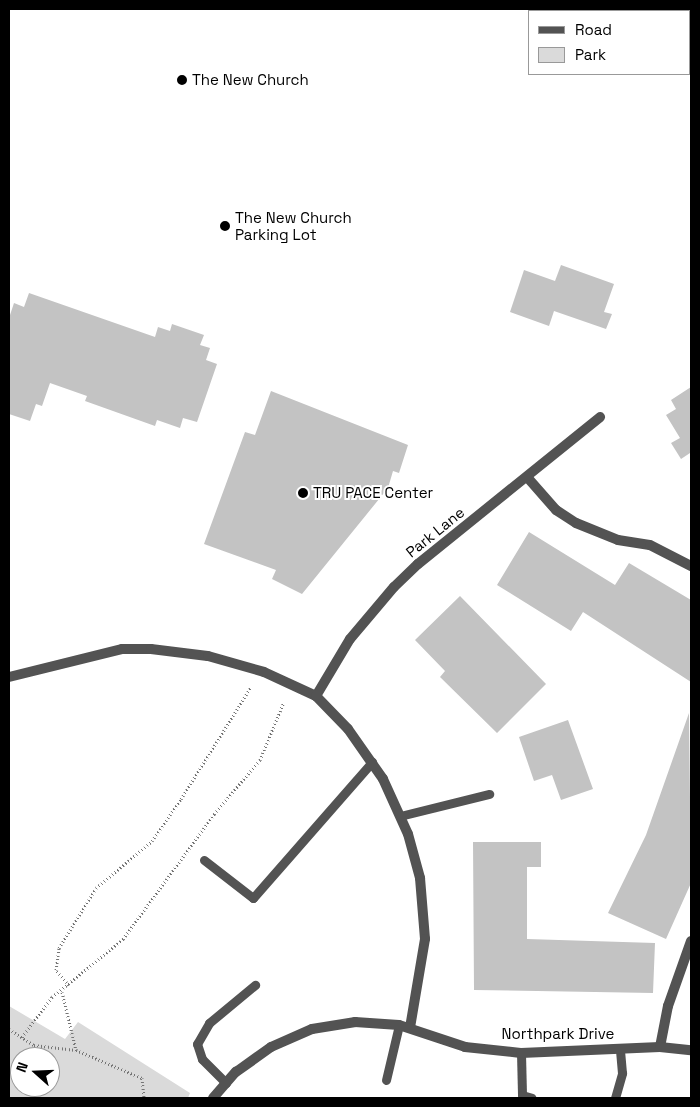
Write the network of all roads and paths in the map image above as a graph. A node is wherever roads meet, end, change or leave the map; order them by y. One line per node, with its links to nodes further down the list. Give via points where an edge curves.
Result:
1 (600, 417): 2 (street, Park Lane)
2 (527, 477): 3 (street, via 556,510 576,523 618,540 650,546); 6 (street, Park Lane, via 394,587 350,638)
3 (691, 566)
4 (9, 677): 6 (street, via 122,649 151,649 208,656 264,672)
5 (250, 687): 13 (path, via 152,841 96,888 58,948 56,970)
6 (316, 696): 8 (street, via 348,729)
7 (283, 704): 13 (path, via 260,760 214,814 123,939)
8 (372, 762): 10 (street); 11 (lane, via 253,898)
9 (490, 794): 10 (lane)
10 (400, 816): 17 (street, via 420,878 425,939)
11 (204, 860)
12 (691, 942): 20 (street, via 668,1006)
13 (69, 985): 15 (path)
14 (255, 985): 26 (lane, via 209,1023 197,1044 202,1059)
15 (62, 992): 19 (path, via 52,997); 22 (path)
16 (399, 1025): 17 (street, Northpark Drive); 25 (lane); 26 (street, Northpark Drive, via 355,1022 312,1029 271,1047)
17 (410, 1028): 24 (street, Northpark Drive, via 465,1046)
18 (9, 1029): 19 (path)
19 (22, 1037): 22 (path, via 34,1045)
20 (660, 1047): 21 (street, Northpark Drive); 23 (street, Northpark Drive)
21 (620, 1049): 24 (street, Northpark Drive); 30 (lane, via 622,1073)
22 (76, 1050): 27 (path, via 142,1078)
23 (691, 1050)
24 (521, 1053): 29 (lane, via 522,1095)
25 (386, 1080)
26 (226, 1083): 28 (street, Northpark Drive)
27 (144, 1098)
28 (213, 1098)
29 (532, 1098)
30 (615, 1098)

